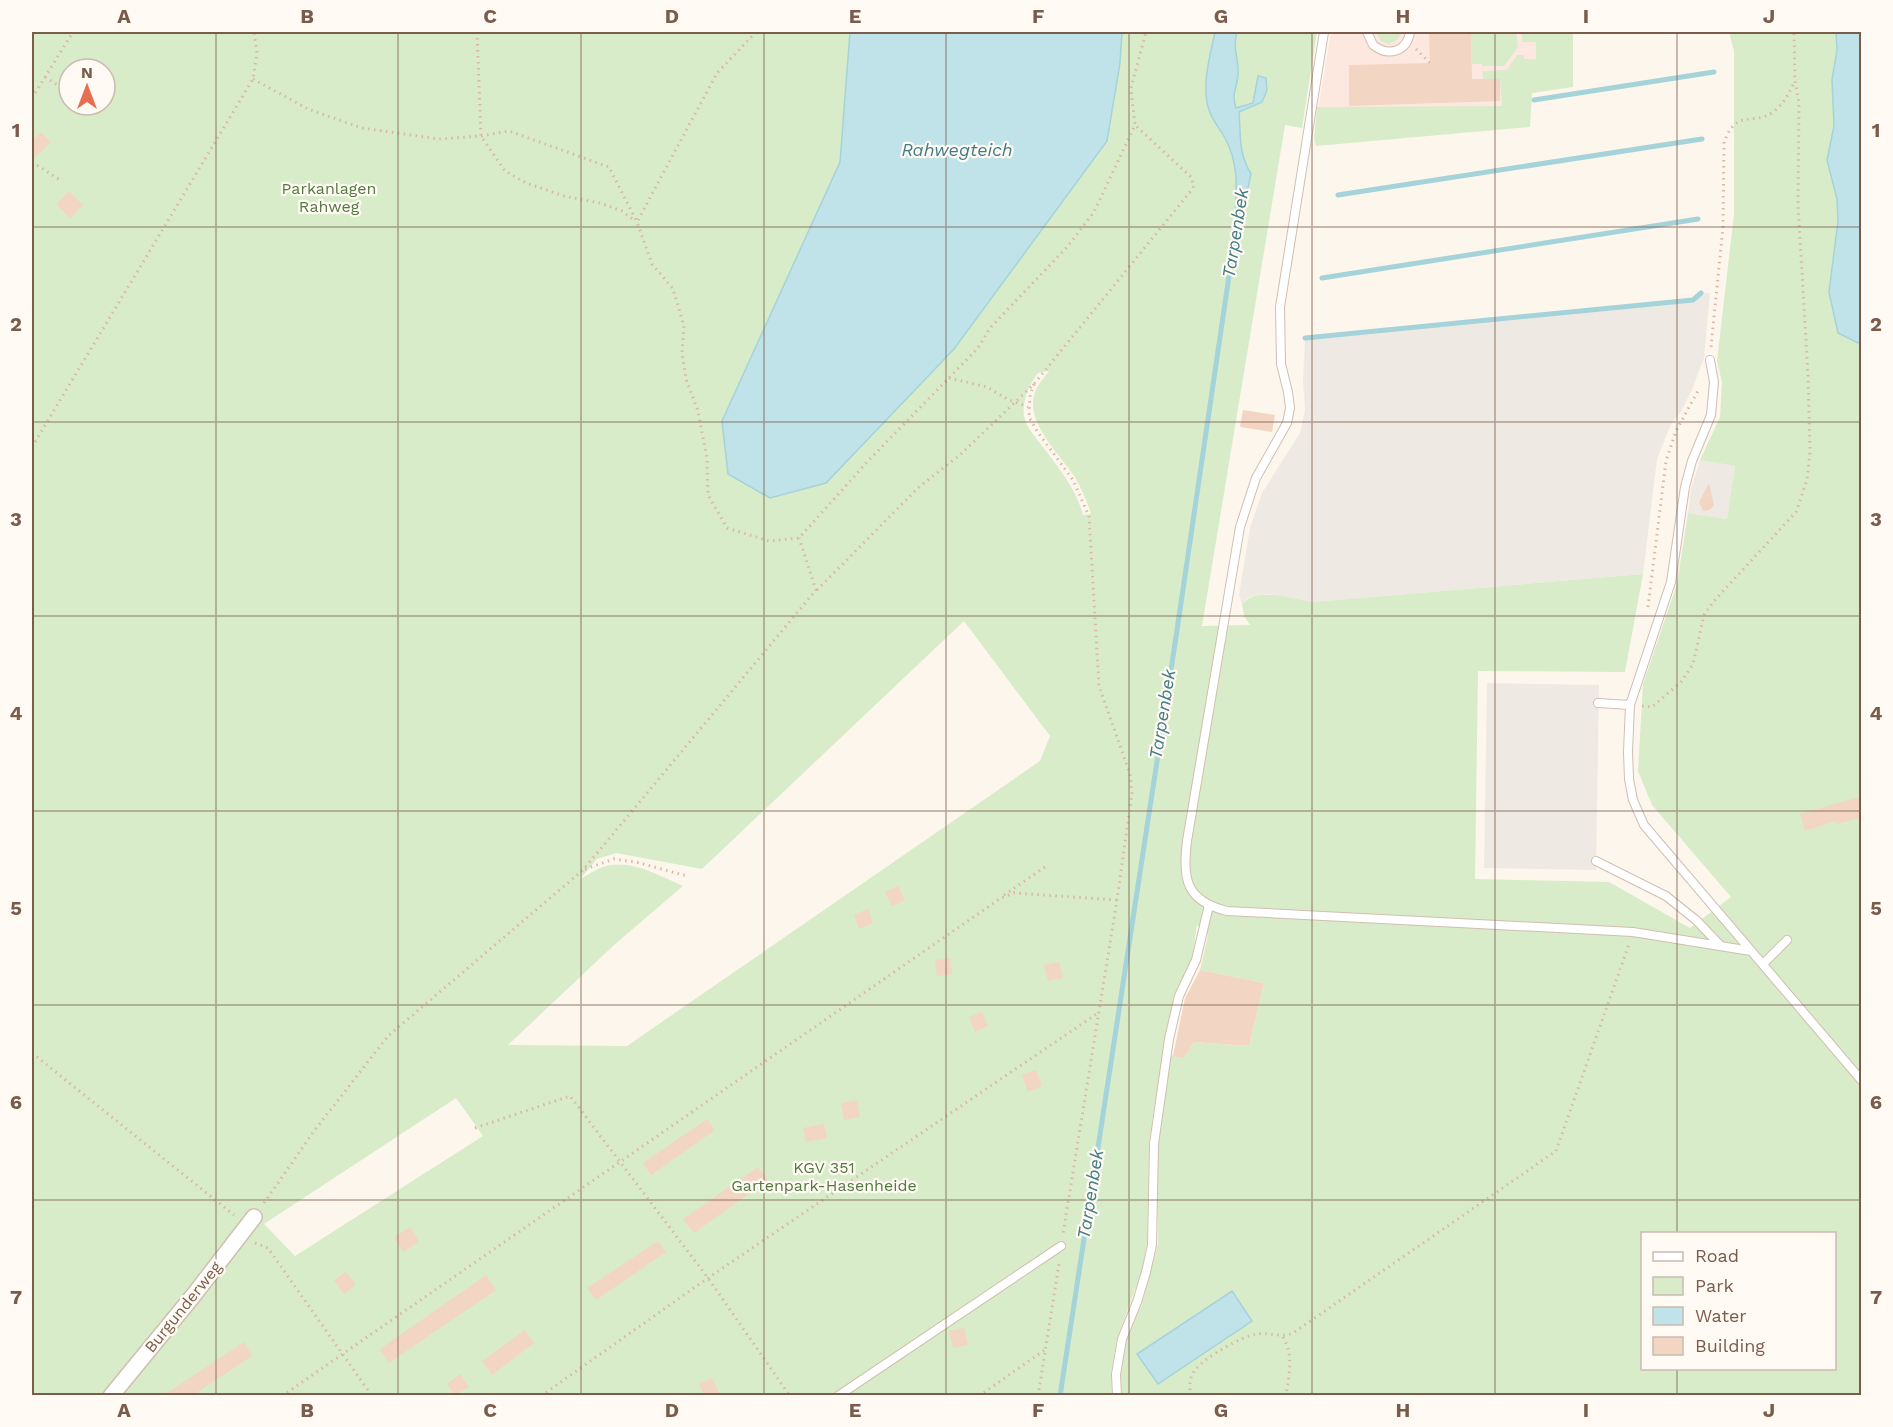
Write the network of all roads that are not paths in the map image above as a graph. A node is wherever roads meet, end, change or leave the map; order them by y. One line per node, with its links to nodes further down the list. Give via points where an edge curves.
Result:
1 (1324, 32): 8 (lane, via 1280,307 1281,364 1290,408 1287,423 1256,478 1240,527 1184,862 1188,886)
2 (1367, 32): 3 (lane, via 1373,45 1386,52 1400,49)
3 (1410, 32)
4 (1710, 360): 6 (lane, via 1714,382 1711,415 1685,487 1671,582)
5 (1598, 703): 6 (lane)
6 (1630, 705): 11 (lane, via 1629,779 1644,825)
7 (1596, 861): 10 (lane, via 1666,896)
8 (1209, 905): 10 (lane, via 1227,911 1633,932); 18 (lane, via 1196,960 1179,996 1169,1039 1154,1144 1152,1245 1122,1339)
9 (1787, 940): 12 (lane)
10 (1720, 945): 11 (lane)
11 (1751, 951): 12 (lane)
12 (1762, 964): 13 (lane)
13 (1862, 1080)
14 (247, 1226): 16 (street, Burgunderweg)
15 (1061, 1246): 17 (lane)
16 (111, 1395)
17 (838, 1395)
18 (1117, 1395)

